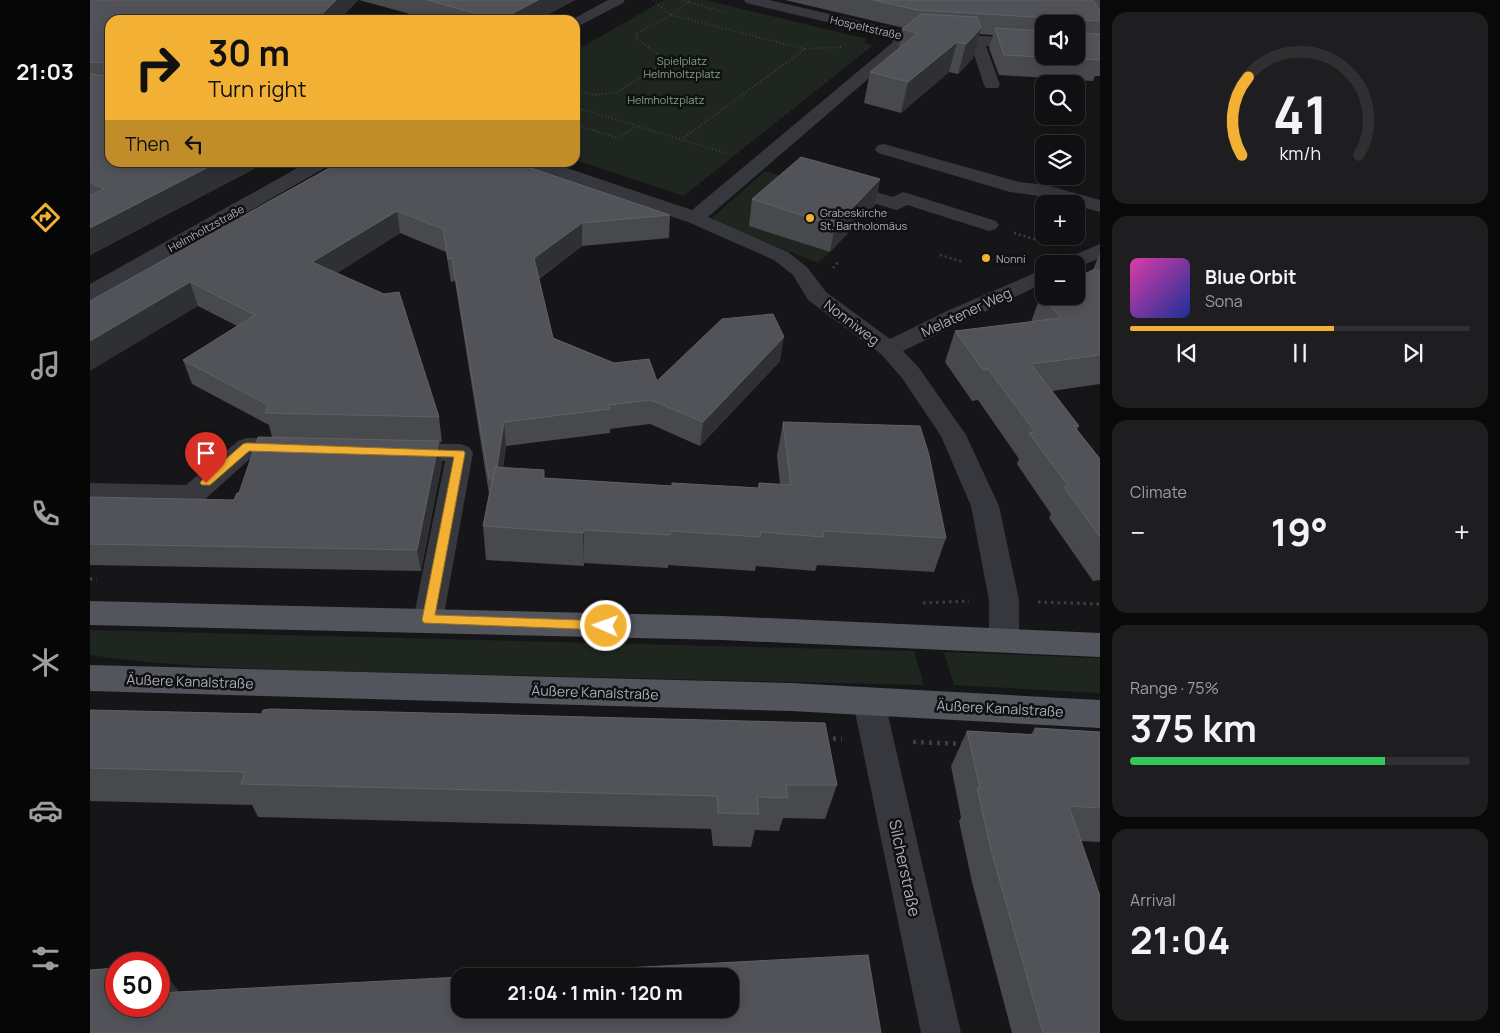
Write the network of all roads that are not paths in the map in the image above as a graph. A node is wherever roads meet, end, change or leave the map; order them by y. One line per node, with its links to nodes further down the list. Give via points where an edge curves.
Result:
1 (618, 0): 3 (street)
2 (751, 0): 4 (street, Hospeltstraße)
3 (580, 21)
4 (903, 36): 5 (street, Hospeltstraße); 9 (street, via 900,45)
5 (978, 41): 6 (street, Hospeltstraße); 7 (street)
6 (1035, 44)
7 (992, 85)
8 (884, 150): 14 (street, via 1017,188 1046,191)
9 (760, 164): 12 (street); 15 (street)
10 (313, 167): 20 (street, Helmholtzstraße)
11 (544, 167): 15 (street, Nonniweg)
12 (779, 170)
13 (824, 183): 16 (street, via 897,204 903,198)
14 (1100, 206)
15 (695, 218): 21 (street, Nonniweg, via 781,256 800,271 816,295)
16 (990, 225)
17 (1100, 250): 18 (street)
18 (1085, 257)
19 (1035, 280): 21 (street, Melatener Weg)
20 (90, 292)
21 (889, 349): 27 (street, Nonniweg, via 911,373 953,435 985,506 1004,600)
22 (315, 449): 24 (street, via 247,447 192,495)
23 (382, 451): 26 (street, via 460,453)
24 (90, 492)
25 (90, 613): 26 (main road)
26 (428, 620): 27 (main road)
27 (1004, 639): 28 (main road)
28 (1100, 645)
29 (90, 678): 30 (main road, Äußere Kanalstraße, via 791,697)
30 (869, 702): 31 (main road, Äußere Kanalstraße); 32 (street, Silcherstraße)
31 (1100, 714)
32 (941, 1033)

